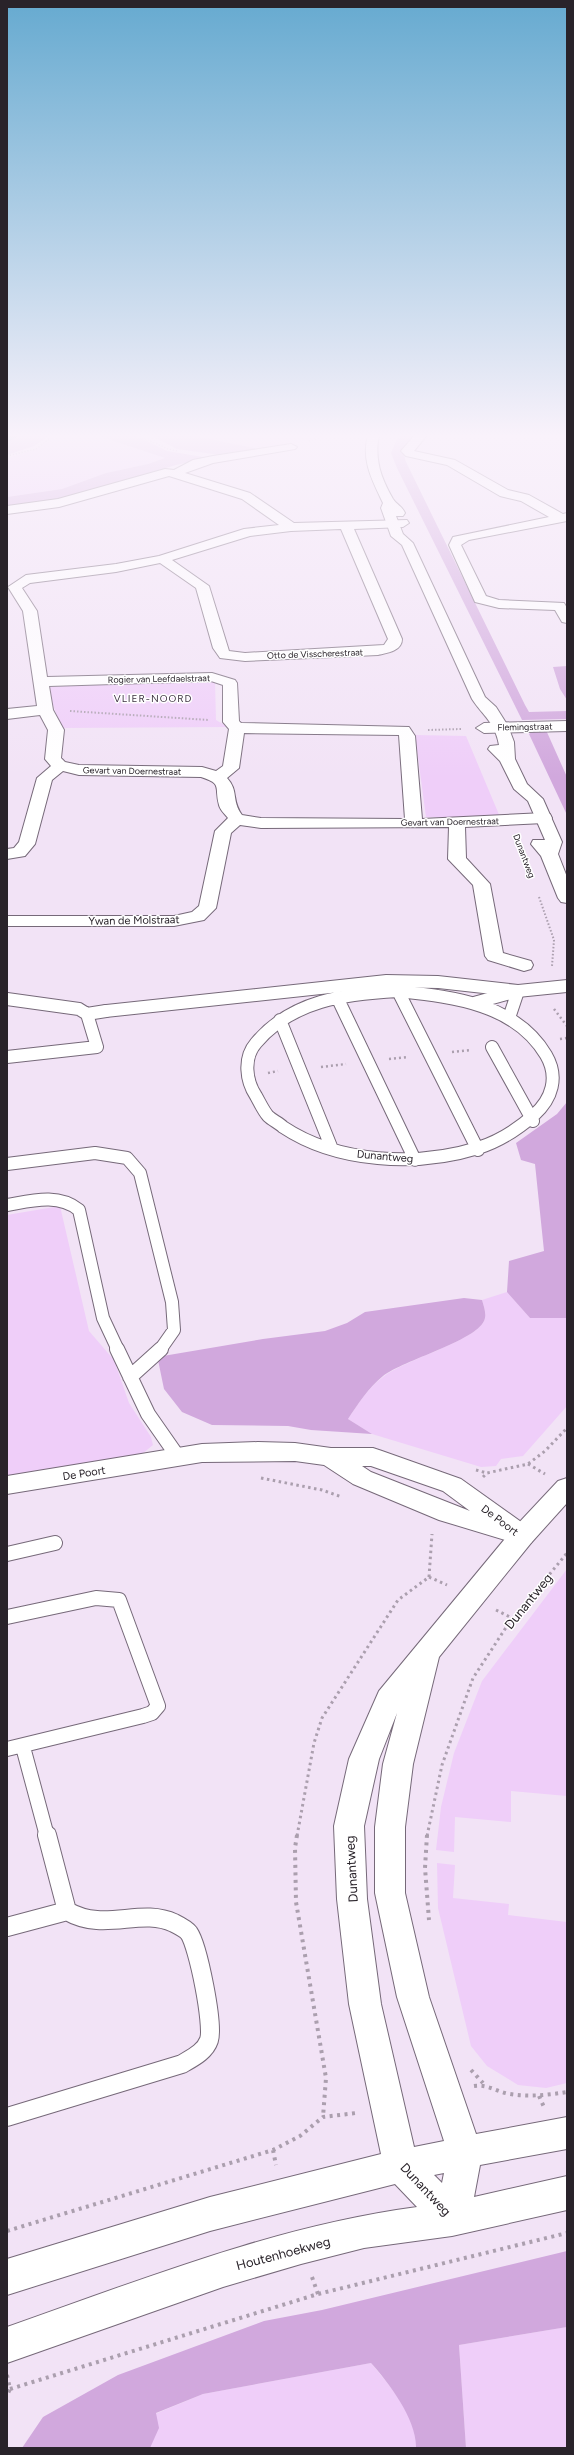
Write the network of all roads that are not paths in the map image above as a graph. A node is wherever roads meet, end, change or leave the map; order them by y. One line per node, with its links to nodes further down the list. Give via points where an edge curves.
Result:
1 (192, 550): 5 (street)
2 (357, 550): 5 (street, Otto de Visscherestraat, via 395,639 390,648 378,651 246,657 225,655 220,648 202,586)
3 (410, 550): 11 (street, Dunantweg)
4 (457, 550): 8 (street, via 480,600 499,604)
5 (162, 559): 7 (street, via 116,568)
6 (7, 575): 7 (street)
7 (26, 579): 10 (street, via 15,587 30,611)
8 (563, 606): 9 (street)
9 (567, 619)
10 (40, 682): 12 (street); 14 (street, Rogier van Leefdaelstraat, via 212,677 230,683)
11 (479, 699): 16 (street, Dunantweg, via 490,707); 17 (street, Dunantweg, via 476,709)
12 (45, 710): 13 (street); 19 (street, via 56,730 53,759)
13 (7, 714)
14 (234, 725): 20 (street, Rogier van Leefdaelstraat, via 231,768); 24 (street, via 404,730 407,736)
15 (567, 726): 16 (street, Flemingstraat)
16 (500, 727): 17 (street, Flemingstraat); 18 (street, Dunantweg, via 509,748)
17 (484, 728): 18 (street, Dunantweg, via 494,747)
18 (507, 759): 22 (street, Dunantweg, via 520,786 520,800)
19 (60, 766): 20 (street, Gevart van Doernestraat, via 79,770 202,772); 25 (street, via 45,778 27,844 19,852)
20 (218, 777): 21 (street, via 226,786 227,806)
21 (237, 818): 24 (street, Gevart van Doernestraat, via 261,824); 27 (street, Ywan de Molstraat, via 223,831 207,908 198,916 174,921)
22 (536, 819): 23 (street, Gevart van Doernestraat); 26 (street, Dunantweg, via 539,843 549,854)
23 (457, 822): 24 (street, Gevart van Doernestraat); 28 (street, via 457,859 481,884 494,956)
24 (414, 824)
25 (7, 854)
26 (567, 898)
27 (7, 921)
28 (524, 965)
29 (567, 986): 31 (street, Dunantweg)
30 (398, 991): 32 (lane, Dunantweg, via 367,992); 34 (lane, Dunantweg, via 437,994); 43 (lane)
31 (518, 991): 34 (lane, Dunantweg); 35 (street, via 438,982 386,981); 37 (lane)
32 (337, 997): 38 (lane, Dunantweg, via 306,1006); 44 (lane)
33 (7, 999): 36 (lane, via 79,1009)
34 (474, 1003): 37 (lane, Dunantweg)
35 (106, 1011): 36 (lane)
36 (87, 1014): 40 (lane, via 97,1047)
37 (509, 1018): 41 (lane, Dunantweg, via 539,1042 553,1068 552,1095)
38 (280, 1020): 42 (lane); 42 (lane, Dunantweg, via 254,1045 246,1075 254,1098 271,1118 298,1136)
39 (492, 1047): 41 (lane)
40 (7, 1057)
41 (533, 1121): 43 (lane, Dunantweg, via 509,1137)
42 (332, 1149): 44 (lane, Dunantweg, via 372,1158)
43 (478, 1150): 44 (lane, Dunantweg, via 448,1157)
44 (415, 1160)
45 (7, 1164): 47 (lane, via 95,1153 127,1158 140,1172 171,1295 174,1330 168,1340)
46 (7, 1205): 47 (lane, via 63,1200 79,1210 103,1318)
47 (130, 1377): 48 (lane, via 148,1414)
48 (178, 1457): 49 (street, De Poort); 51 (street, De Poort, via 258,1451 295,1452 331,1457 362,1478 448,1514)
49 (7, 1485)
50 (567, 1487): 51 (street, Dunantweg)
51 (522, 1536): 55 (street, Dunantweg)
52 (55, 1543): 53 (lane)
53 (7, 1554)
54 (7, 1617): 56 (lane, via 96,1598 119,1600 158,1706 152,1713 143,1716)
55 (428, 1652): 61 (street, Dunantweg, via 398,1764 390,1827 390,1893 413,1997); 62 (street, Dunantweg, via 389,1699 364,1759 349,1826 352,1899 365,2004)
56 (15, 1748): 57 (lane)
57 (67, 1911): 58 (lane); 59 (lane, via 75,1918 89,1921 173,1921 189,1933 212,2020 210,2039 199,2054 182,2064)
58 (7, 1927)
59 (7, 2117)
60 (567, 2132): 61 (street)
61 (466, 2153): 62 (street); 64 (street, Dunantweg)
62 (401, 2165): 64 (street, Dunantweg); 65 (street, via 209,2214)
63 (567, 2192): 64 (street, Houtenhoekweg)
64 (452, 2218): 66 (street, Houtenhoekweg, via 364,2232 223,2269)
65 (7, 2277)
66 (7, 2345)

